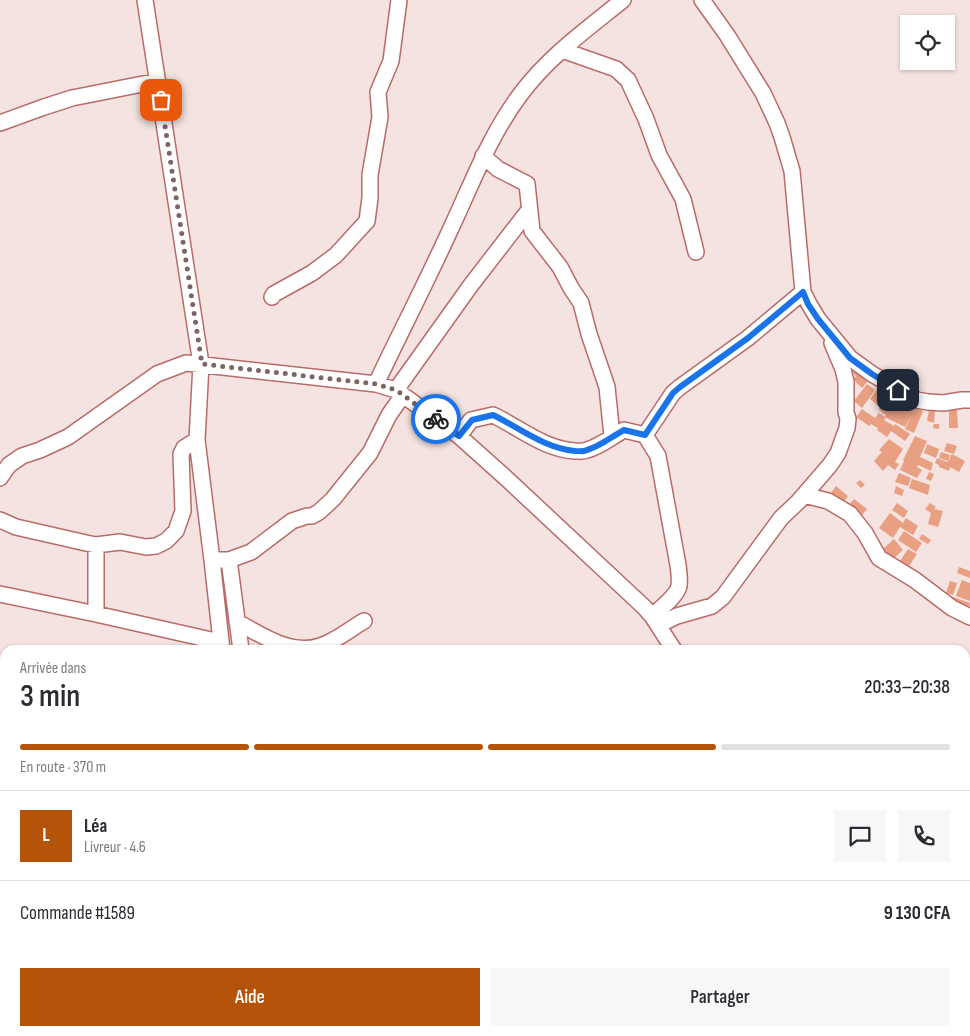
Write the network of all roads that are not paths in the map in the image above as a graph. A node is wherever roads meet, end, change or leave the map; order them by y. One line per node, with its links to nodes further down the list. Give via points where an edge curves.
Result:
1 (146, 0): 6 (street)
2 (399, 0): 12 (street, via 391,61 378,92 380,117 370,175 368,222 336,255)
3 (623, 0): 5 (street)
4 (702, 0): 11 (street, via 763,93 782,137 792,171)
5 (562, 50): 8 (street, via 521,94); 10 (street, via 616,69 632,86 659,155 683,199)
6 (158, 81): 7 (street, via 72,98); 14 (street)
7 (0, 123)
8 (483, 156): 9 (street, via 498,169 527,184); 15 (street)
9 (529, 210): 16 (street, via 471,285); 20 (street, via 532,231 560,267 581,303 607,387)
10 (696, 252)
11 (803, 292): 13 (street); 18 (street, via 748,338 673,393)
12 (272, 298)
13 (829, 331): 17 (street, via 850,358 917,400 943,403); 23 (street, via 846,382 847,428 838,453)
14 (202, 364): 15 (street); 21 (street); 22 (street, via 186,363 157,374 68,437 22,456 9,465)
15 (376, 384): 16 (street)
16 (400, 392): 19 (street); 27 (street, via 370,453 320,512 292,520 251,552)
17 (970, 400)
18 (645, 435): 20 (street, via 624,430); 32 (street, via 658,456 679,578 679,588)
19 (459, 436): 20 (street, via 472,420 493,415 547,444 566,450 584,452); 32 (street)
20 (612, 436)
21 (197, 440): 25 (street, via 184,448 181,454 183,511 176,531 156,546 120,542); 26 (street)
22 (0, 478)
23 (804, 495): 30 (street, via 828,501 850,514 879,558); 32 (street, via 781,518 717,603)
24 (0, 520): 25 (street, via 16,527)
25 (96, 545): 29 (street)
26 (212, 560): 27 (street); 35 (street)
27 (229, 560): 33 (street)
28 (0, 594): 29 (street)
29 (96, 614): 34 (street)
30 (970, 617)
31 (364, 621): 38 (street)
32 (655, 621): 39 (street)
33 (237, 622): 36 (street); 37 (street)
34 (217, 645)
35 (221, 645)
36 (240, 645)
37 (283, 645)
38 (322, 645)
39 (671, 645)

